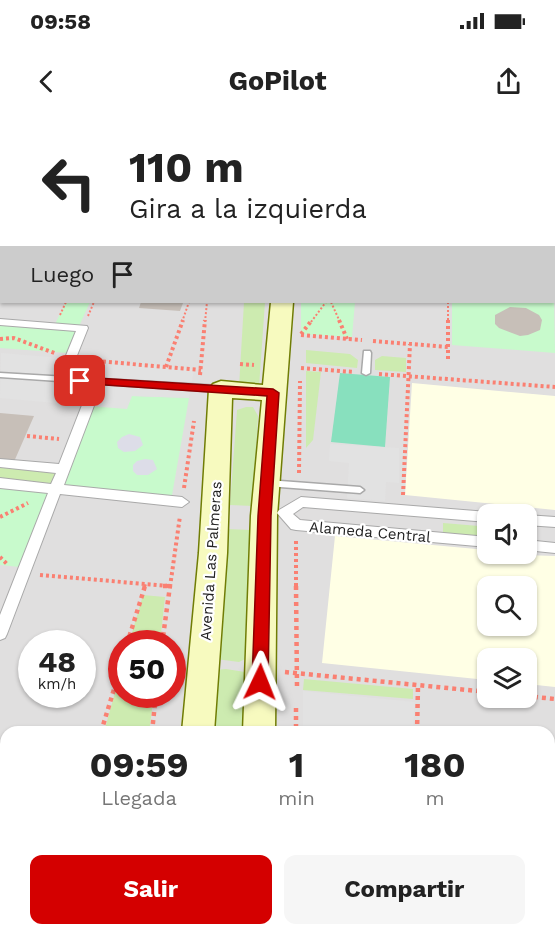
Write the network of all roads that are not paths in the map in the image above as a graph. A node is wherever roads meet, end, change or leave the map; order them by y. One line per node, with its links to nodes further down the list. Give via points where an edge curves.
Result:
1 (282, 303): 9 (main road)
2 (0, 322): 6 (street, via 82,328)
3 (367, 353): 4 (lane)
4 (366, 373)
5 (0, 375): 6 (lane)
6 (62, 380): 7 (lane)
7 (97, 382): 8 (lane); 11 (street)
8 (210, 388): 9 (main road); 24 (main road, Avenida Las Palmeras, via 213,553)
9 (273, 393): 13 (main road)
10 (0, 463): 11 (street)
11 (64, 469): 14 (street)
12 (0, 483): 14 (street)
13 (267, 483): 15 (lane); 25 (main road)
14 (56, 489): 16 (street); 23 (street)
15 (360, 490)
16 (182, 502)
17 (477, 516): 20 (street, Alameda Central, via 301,502 284,513 296,525)
18 (537, 521): 19 (street)
19 (555, 522)
20 (477, 541)
21 (537, 547): 22 (street)
22 (555, 548)
23 (0, 634)
24 (199, 726)
25 (259, 726)

